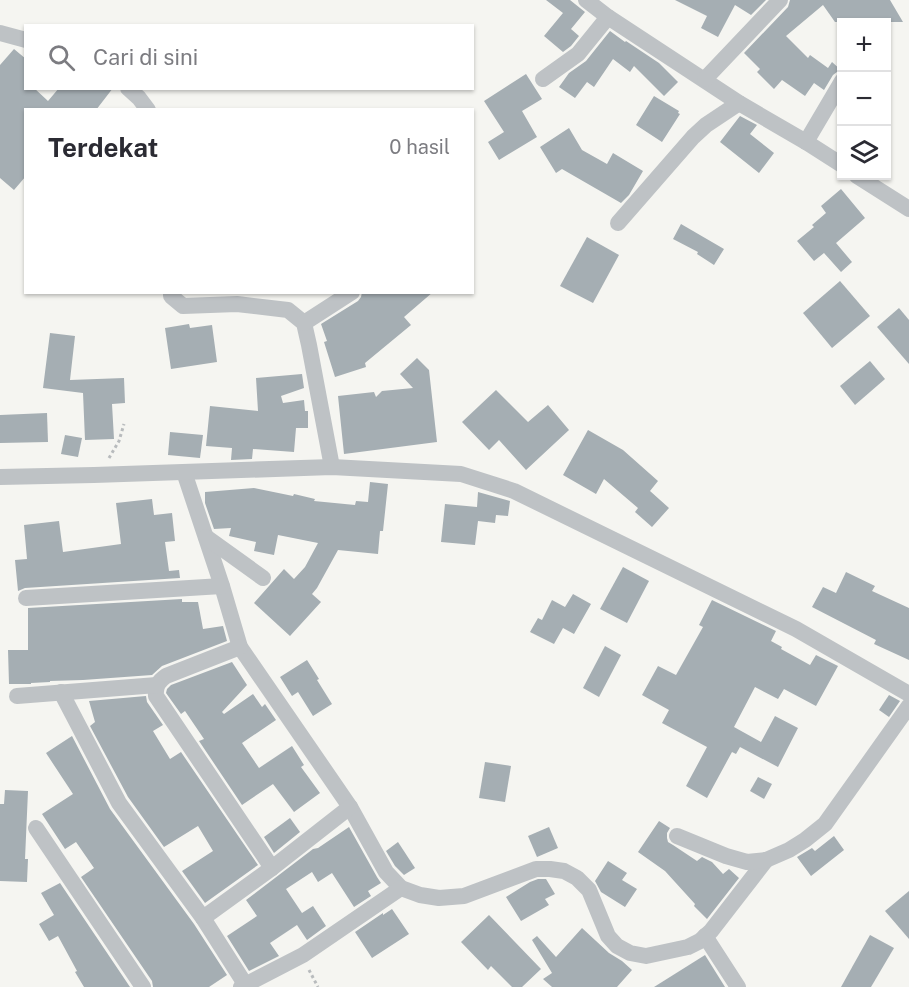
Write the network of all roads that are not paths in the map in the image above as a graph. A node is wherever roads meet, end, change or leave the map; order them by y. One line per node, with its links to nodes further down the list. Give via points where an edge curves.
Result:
1 (586, 0): 3 (street)
2 (780, 0): 7 (street)
3 (608, 17): 6 (street, via 578,54); 7 (street)
4 (0, 33): 5 (street)
5 (24, 39)
6 (543, 79)
7 (705, 79): 10 (street)
8 (837, 89): 12 (street)
9 (130, 90): 11 (street)
10 (739, 103): 12 (street); 16 (street, via 693,137)
11 (146, 108)
12 (806, 142): 13 (street)
13 (837, 162)
14 (863, 180): 15 (street)
15 (909, 209)
16 (618, 223)
17 (171, 294): 19 (street, via 183,306 237,304 288,310)
18 (349, 294): 19 (street)
19 (304, 323): 20 (street)
20 (332, 467): 21 (street); 30 (street, via 461,474 514,491 796,629)
21 (184, 472): 22 (street); 23 (street)
22 (0, 477)
23 (206, 537): 24 (street); 25 (street)
24 (263, 578)
25 (222, 586): 26 (street); 27 (street)
26 (26, 598)
27 (240, 647): 28 (street, via 166,676); 33 (street)
28 (157, 685): 29 (street); 37 (street, via 156,696)
29 (60, 692): 31 (street); 39 (street, via 119,803)
30 (909, 694)
31 (17, 696)
32 (909, 706): 36 (street, via 825,824 789,850)
33 (350, 807): 37 (street); 38 (street, via 386,872)
34 (36, 828): 42 (street)
35 (677, 836): 36 (street, via 747,862)
36 (766, 860): 40 (street)
37 (272, 868): 39 (street)
38 (401, 888): 40 (street, via 439,898 464,896 536,869 564,871 589,890 608,936 630,953 646,956 688,947); 41 (street, via 303,956)
39 (203, 918): 41 (street)
40 (705, 936): 43 (street)
41 (243, 986)
42 (143, 987)
43 (738, 987)

